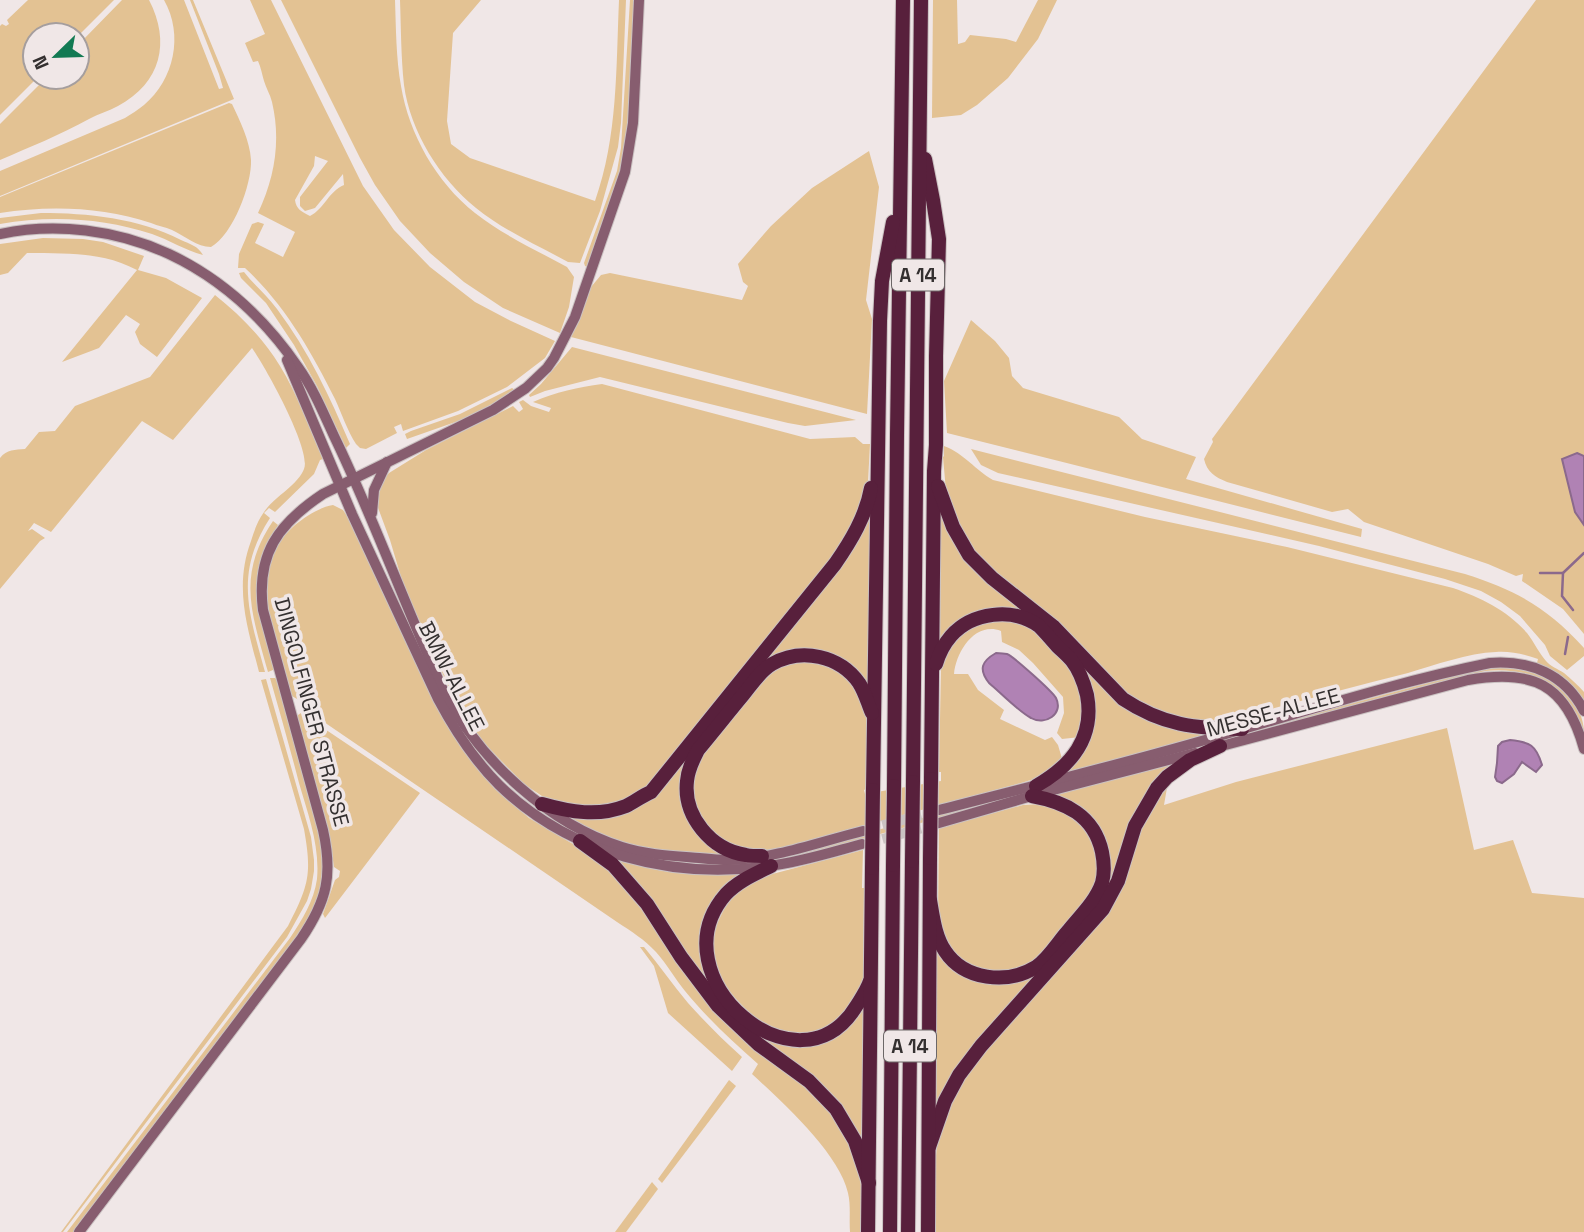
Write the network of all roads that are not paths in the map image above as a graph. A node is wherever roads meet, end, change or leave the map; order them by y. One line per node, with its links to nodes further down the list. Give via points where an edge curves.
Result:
1 (639, 0): 9 (main road, DINGOLFINGER STRASSE, via 630,152 621,189 566,337 538,377 503,405)
2 (903, 0): 5 (highway, A 14)
3 (921, 0): 4 (highway, A 14)
4 (919, 132): 10 (highway, via 939,239); 35 (highway, A 14, bridge)
5 (900, 184): 8 (highway, via 882,281); 34 (highway, A 14, bridge)
6 (0, 234): 7 (main road, BMW-ALLEE, via 52,228 84,230 120,235 163,251 223,286)
7 (281, 346): 11 (main road, BMW-ALLEE, via 311,388); 12 (main road, BMW-ALLEE)
8 (877, 456): 16 (highway); 21 (highway, via 868,504 849,545 650,792 625,806 599,812)
9 (387, 462): 11 (main road, DINGOLFINGER STRASSE); 13 (main road, via 374,490)
10 (934, 471): 14 (highway); 17 (highway, via 946,512 970,555 1054,626 1123,699 1165,720 1199,728)
11 (354, 478): 12 (main road, DINGOLFINGER STRASSE); 13 (main road, BMW-ALLEE)
12 (340, 486): 25 (main road, BMW-ALLEE, via 452,726 499,785 543,820); 32 (main road, DINGOLFINGER STRASSE, via 305,506 284,525 266,557 261,589 266,626 327,845 329,873 321,904 301,939)
13 (373, 523): 21 (main road, BMW-ALLEE, via 444,692 459,717 510,778)
14 (932, 679): 20 (highway, via 951,636 986,615 1014,615 1038,625 1072,662 1084,682 1089,706 1086,733 1076,753); 28 (highway, bridge)
15 (1584, 711): 17 (main road, MESSE-ALLEE, via 1549,674 1506,661 1466,667)
16 (874, 719): 27 (highway, via 859,684 840,665 814,655 790,657 759,675 698,750 687,782 690,810 698,826 719,845); 29 (highway, bridge)
17 (1242, 729): 20 (main road, MESSE-ALLEE)
18 (1220, 746): 19 (main road, MESSE-ALLEE, via 1468,680 1509,676 1538,683 1558,698 1576,725); 20 (main road, MESSE-ALLEE); 30 (highway, via 1190,760 1157,788 1135,826 1118,881 1103,909 959,1075)
19 (1584, 749)
20 (1034, 791): 22 (main road, MESSE-ALLEE); 23 (main road, MESSE-ALLEE); 28 (highway, via 1085,818 1099,839 1104,866 1096,896 1043,961 1004,977 967,971 944,949)
21 (542, 804): 27 (main road, BMW-ALLEE, via 572,825 621,847 658,856)
22 (939, 810)
23 (939, 823)
24 (863, 831): 27 (main road, via 785,851)
25 (580, 841): 27 (main road, BMW-ALLEE, via 637,860 694,870 746,869); 31 (highway, via 613,865 648,904 718,1006 836,1109 855,1141)
26 (862, 844): 27 (main road)
27 (766, 861): 29 (highway, via 726,894 707,934 712,977 736,1010 756,1028 779,1038 816,1037 847,1019)
28 (930, 900): 30 (highway)
29 (871, 977): 31 (highway)
30 (929, 1146): 36 (highway)
31 (869, 1183): 33 (highway)
32 (79, 1232)
33 (868, 1232)
34 (890, 1232)
35 (908, 1232)
36 (928, 1232)

